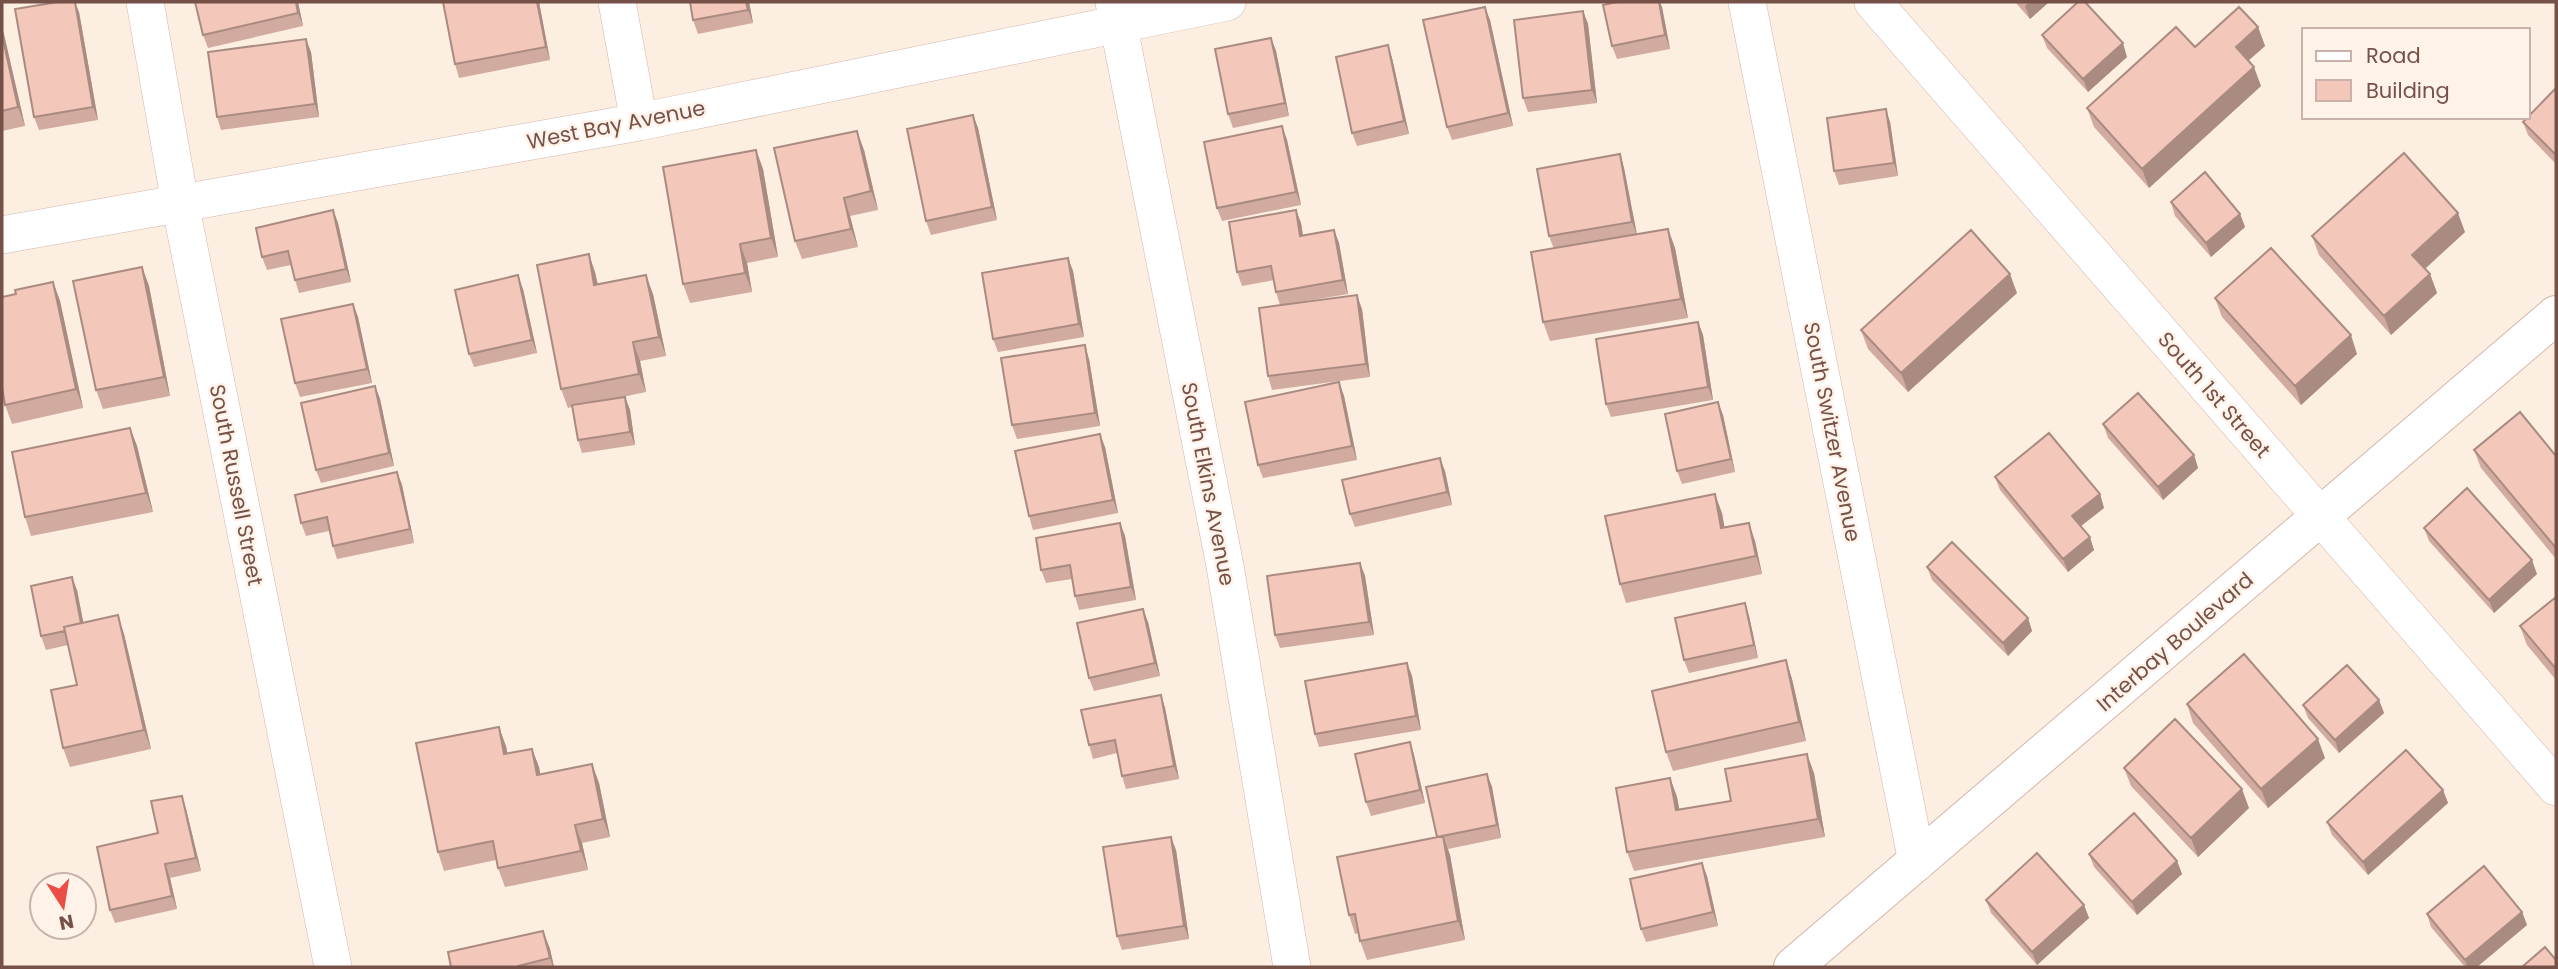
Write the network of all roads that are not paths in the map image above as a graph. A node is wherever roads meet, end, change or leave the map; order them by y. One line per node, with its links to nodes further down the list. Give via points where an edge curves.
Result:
1 (145, 2): 8 (street, South Russell Street)
2 (617, 2): 7 (street)
3 (1227, 2): 6 (street, West Bay Avenue)
4 (1747, 2): 13 (street, South Switzer Avenue)
5 (1873, 2): 11 (street, South 1st Street)
6 (1116, 12): 7 (street, West Bay Avenue); 15 (street, South Elkins Avenue, via 1224,566)
7 (639, 122): 8 (street, West Bay Avenue)
8 (180, 203): 9 (street, West Bay Avenue); 14 (street, South Russell Street)
9 (2, 235)
10 (2556, 315): 11 (street, Interbay Boulevard)
11 (2320, 518): 12 (street, South 1st Street); 13 (street, Interbay Boulevard)
12 (2556, 787)
13 (1917, 862): 16 (street, Interbay Boulevard)
14 (333, 967)
15 (1292, 967)
16 (1793, 967)

